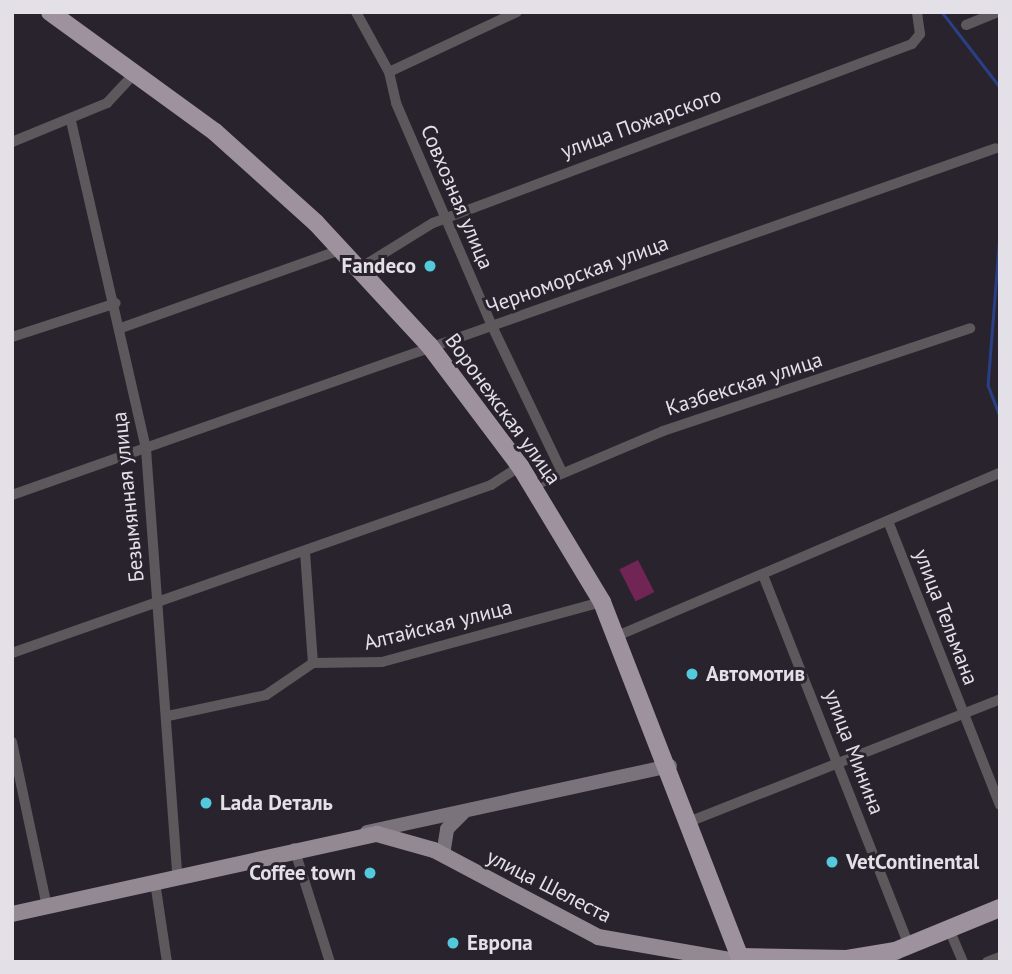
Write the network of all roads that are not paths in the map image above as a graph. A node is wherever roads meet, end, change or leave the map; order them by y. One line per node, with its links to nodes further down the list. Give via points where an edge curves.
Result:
1 (356, 12): 7 (street, Совхозная улица)
2 (517, 12): 7 (street)
3 (998, 12): 6 (street)
4 (54, 13): 8 (highway, Воронежская улица)
5 (917, 13): 12 (street, улица Пожарского, via 920,34 912,44)
6 (966, 25)
7 (389, 72): 12 (street, Совхозная улица)
8 (135, 73): 9 (street, via 112,99); 13 (highway, Воронежская улица, via 242,154)
9 (71, 121): 10 (street); 15 (street, Безымянная улица)
10 (12, 142)
11 (996, 148): 16 (street, Черноморская улица)
12 (445, 218): 14 (street, улица Пожарского); 16 (street, Совхозная улица)
13 (343, 249): 14 (highway, Воронежская улица); 17 (street)
14 (360, 268): 20 (highway, Воронежская улица)
15 (116, 303): 17 (street, Безымянная улица); 19 (street)
16 (492, 326): 20 (street, Черноморская улица); 23 (street, Совхозная улица)
17 (121, 328): 21 (street, Безымянная улица)
18 (970, 328): 23 (street, Казбекская улица, via 663,431)
19 (12, 337)
20 (429, 345): 21 (street, Черноморская улица); 22 (highway, Воронежская улица)
21 (146, 449): 26 (street, Черноморская улица); 31 (street, Безымянная улица)
22 (520, 466): 25 (highway, Воронежская улица); 28 (street, via 491,485)
23 (562, 472): 25 (street, Казбекская улица)
24 (1000, 472): 27 (street)
25 (533, 486): 30 (highway, Воронежская улица)
26 (12, 495)
27 (888, 521): 29 (street); 36 (street, улица Тельмана)
28 (305, 552): 31 (street); 34 (street)
29 (763, 575): 32 (street); 39 (street, улица Минина)
30 (602, 601): 32 (highway, Воронежская улица); 34 (street, Алтайская улица, via 382,662)
31 (160, 603): 33 (street); 37 (street, Безымянная улица)
32 (617, 636): 40 (highway, Воронежская улица)
33 (12, 653)
34 (313, 663): 37 (street, via 266,695)
35 (1000, 699): 36 (street)
36 (963, 715): 39 (street); 41 (street, улица Тельмана)
37 (167, 716): 47 (street, Безымянная улица)
38 (12, 742): 49 (street)
39 (838, 764): 43 (street); 53 (street, улица Минина)
40 (670, 766): 42 (main road, улица Шелеста); 43 (highway, Воронежская улица)
41 (1000, 805)
42 (464, 812): 44 (main road, улица Шелеста); 46 (main road, via 447,829)
43 (691, 821): 55 (highway, Воронежская улица)
44 (346, 836): 45 (main road, улица Шелеста); 46 (main road, улица Шелеста, via 391,836)
45 (294, 848): 47 (main road, улица Шелеста); 57 (street)
46 (443, 855): 55 (main road, улица Шелеста, via 598,937 663,952)
47 (177, 876): 48 (main road, улица Шелеста)
48 (155, 882): 49 (main road, улица Шелеста); 56 (street)
49 (47, 906): 51 (main road, улица Шелеста)
50 (1000, 908): 52 (highway)
51 (12, 914)
52 (949, 929): 53 (highway); 59 (street)
53 (901, 948): 55 (highway, via 847,959); 58 (main road)
54 (1000, 957): 60 (street)
55 (740, 959)
56 (167, 962)
57 (330, 962)
58 (875, 962)
59 (963, 962)
60 (987, 962)

